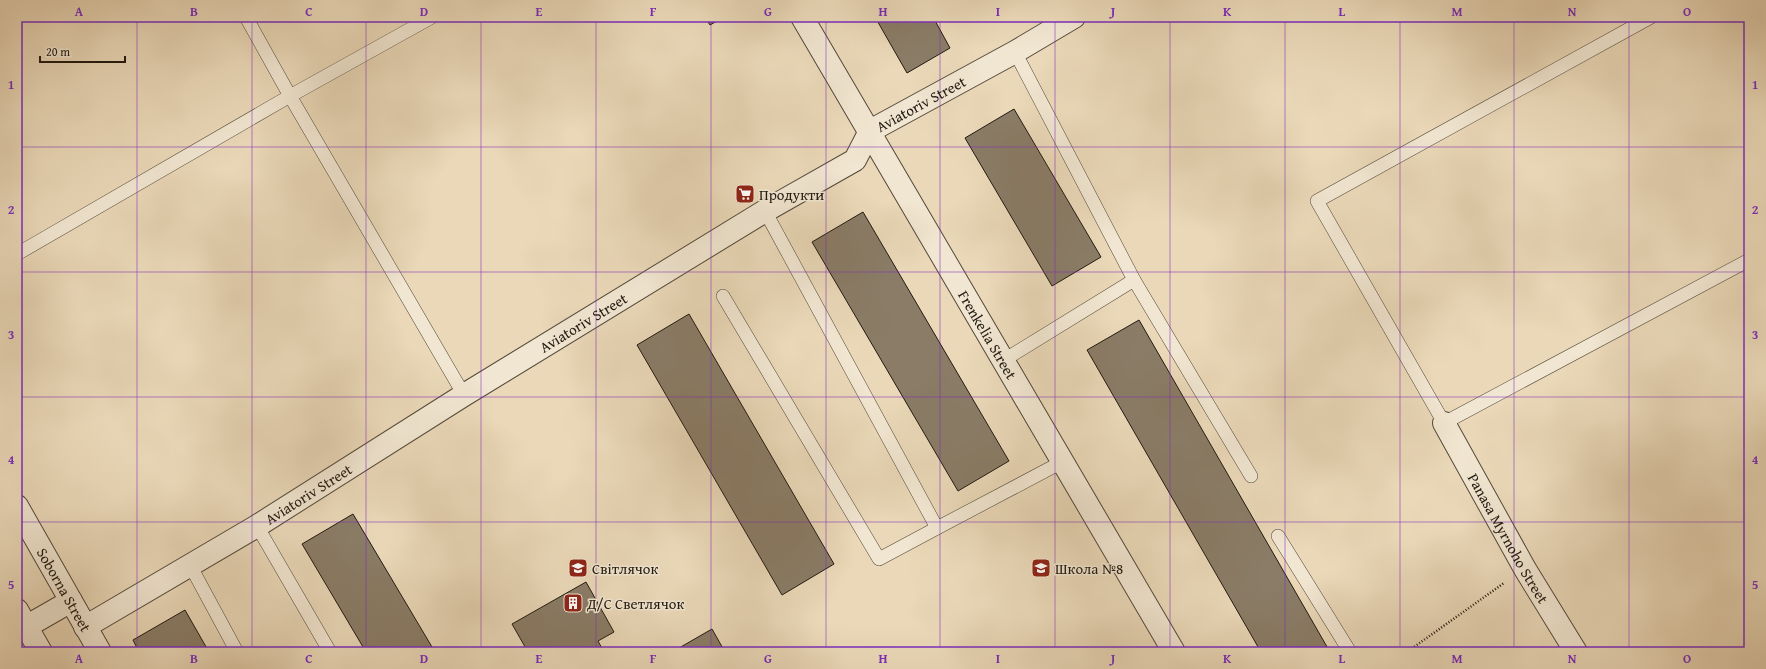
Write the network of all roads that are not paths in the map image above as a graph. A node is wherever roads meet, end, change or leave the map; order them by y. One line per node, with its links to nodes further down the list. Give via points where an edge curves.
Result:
1 (246, 17): 7 (lane)
2 (432, 17): 7 (lane)
3 (802, 17): 8 (street, Frenkelia Street)
4 (1074, 17): 6 (street, Aviatoriv Street)
5 (1651, 17): 16 (lane, via 1317,201)
6 (1015, 52): 8 (street, Aviatoriv Street); 12 (lane)
7 (290, 96): 10 (lane); 15 (lane)
8 (870, 131): 9 (street, Aviatoriv Street, via 855,160); 14 (street, Frenkelia Street)
9 (764, 211): 15 (street, Aviatoriv Street); 21 (lane)
10 (17, 254)
11 (1749, 260): 16 (lane)
12 (1134, 280): 14 (lane); 18 (lane)
13 (723, 296): 21 (lane, via 879,559)
14 (1004, 360): 17 (street, Frenkelia Street)
15 (464, 395): 20 (street, Aviatoriv Street)
16 (1444, 423): 33 (street, Panasa Myrnoho Street, via 1525,568)
17 (1062, 462): 21 (lane); 31 (street, Frenkelia Street)
18 (1251, 476)
19 (17, 506): 24 (street, Soborna Street)
20 (257, 526): 23 (street, Aviatoriv Street); 30 (lane)
21 (937, 528)
22 (1278, 536): 32 (lane)
23 (190, 565): 26 (street, Aviatoriv Street); 29 (lane)
24 (71, 601): 25 (street); 26 (street, Soborna Street)
25 (20, 623): 27 (street)
26 (85, 627): 28 (street, Soborna Street)
27 (41, 652)
28 (100, 652)
29 (237, 652)
30 (330, 652)
31 (1174, 652)
32 (1350, 652)
33 (1576, 652)

